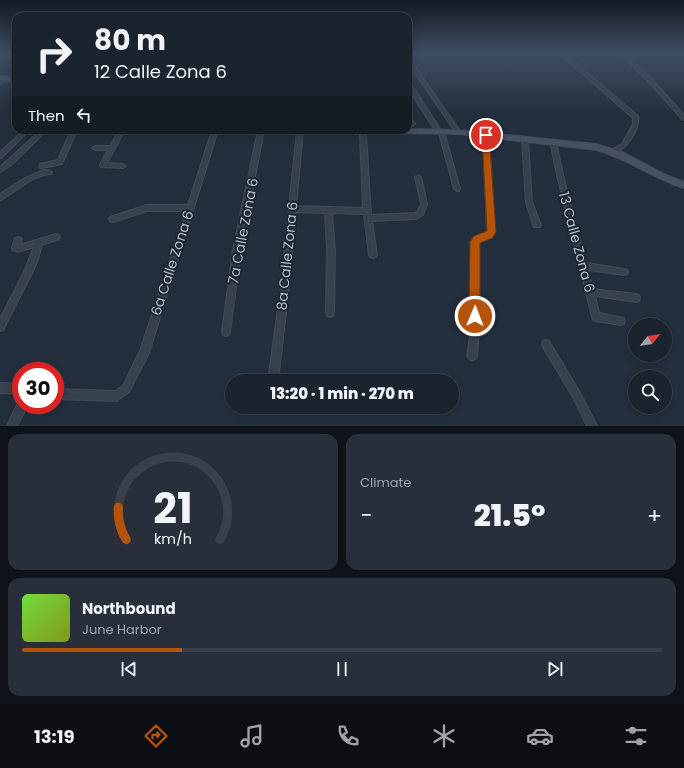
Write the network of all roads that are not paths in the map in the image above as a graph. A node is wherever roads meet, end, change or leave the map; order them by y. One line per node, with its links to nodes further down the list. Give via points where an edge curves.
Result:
1 (417, 73): 10 (street)
2 (585, 73): 24 (street, via 636,116 636,124 624,146)
3 (642, 73): 7 (street)
4 (3, 79): 5 (street)
5 (0, 83)
6 (412, 90): 9 (street)
7 (684, 118)
8 (412, 131): 9 (street)
9 (440, 131): 10 (street); 32 (street)
10 (458, 132): 19 (street)
11 (23, 134): 25 (street)
12 (40, 134): 28 (street)
13 (72, 134): 26 (street, via 60,162)
14 (120, 134): 23 (street)
15 (214, 134): 34 (street, 6a Calle Zona 6)
16 (260, 134): 51 (street, 7a Calle Zona 6, via 237,250)
17 (300, 134): 35 (street, 8a Calle Zona 6)
18 (362, 134): 37 (street)
19 (486, 135): 20 (street); 53 (street, via 491,232 489,236 475,242)
20 (525, 139): 21 (street); 39 (street, via 529,202)
21 (553, 142): 24 (street); 44 (street, 13 Calle Zona 6)
22 (95, 148): 23 (street)
23 (113, 148): 27 (street, via 103,165)
24 (613, 151): 31 (street, via 662,177)
25 (0, 156)
26 (42, 166)
27 (123, 166)
28 (0, 170)
29 (49, 172): 33 (street, via 43,172)
30 (418, 177): 37 (street, via 424,204 421,213 416,216)
31 (684, 184)
32 (457, 189)
33 (0, 198)
34 (190, 208): 38 (street, via 147,208); 57 (street, 6a Calle Zona 6, via 144,353 128,386 117,396)
35 (292, 209): 36 (street); 54 (street, 8a Calle Zona 6)
36 (328, 210): 37 (street); 48 (street, via 332,249)
37 (368, 214): 43 (street)
38 (113, 219)
39 (537, 225)
40 (56, 237): 42 (street)
41 (18, 240): 42 (street, via 17,249)
42 (38, 243): 50 (street, via 36,254 11,309)
43 (373, 254)
44 (584, 266): 45 (street); 46 (street, 13 Calle Zona 6)
45 (624, 272)
46 (590, 292): 47 (street); 49 (street, 13 Calle Zona 6, via 596,318)
47 (636, 298)
48 (330, 313)
49 (621, 322)
50 (0, 326)
51 (226, 332)
52 (546, 344): 60 (street)
53 (472, 356)
54 (274, 374)
55 (0, 388): 56 (street)
56 (12, 389)
57 (64, 394)
58 (18, 414): 59 (street)
59 (12, 426)
60 (592, 426)

